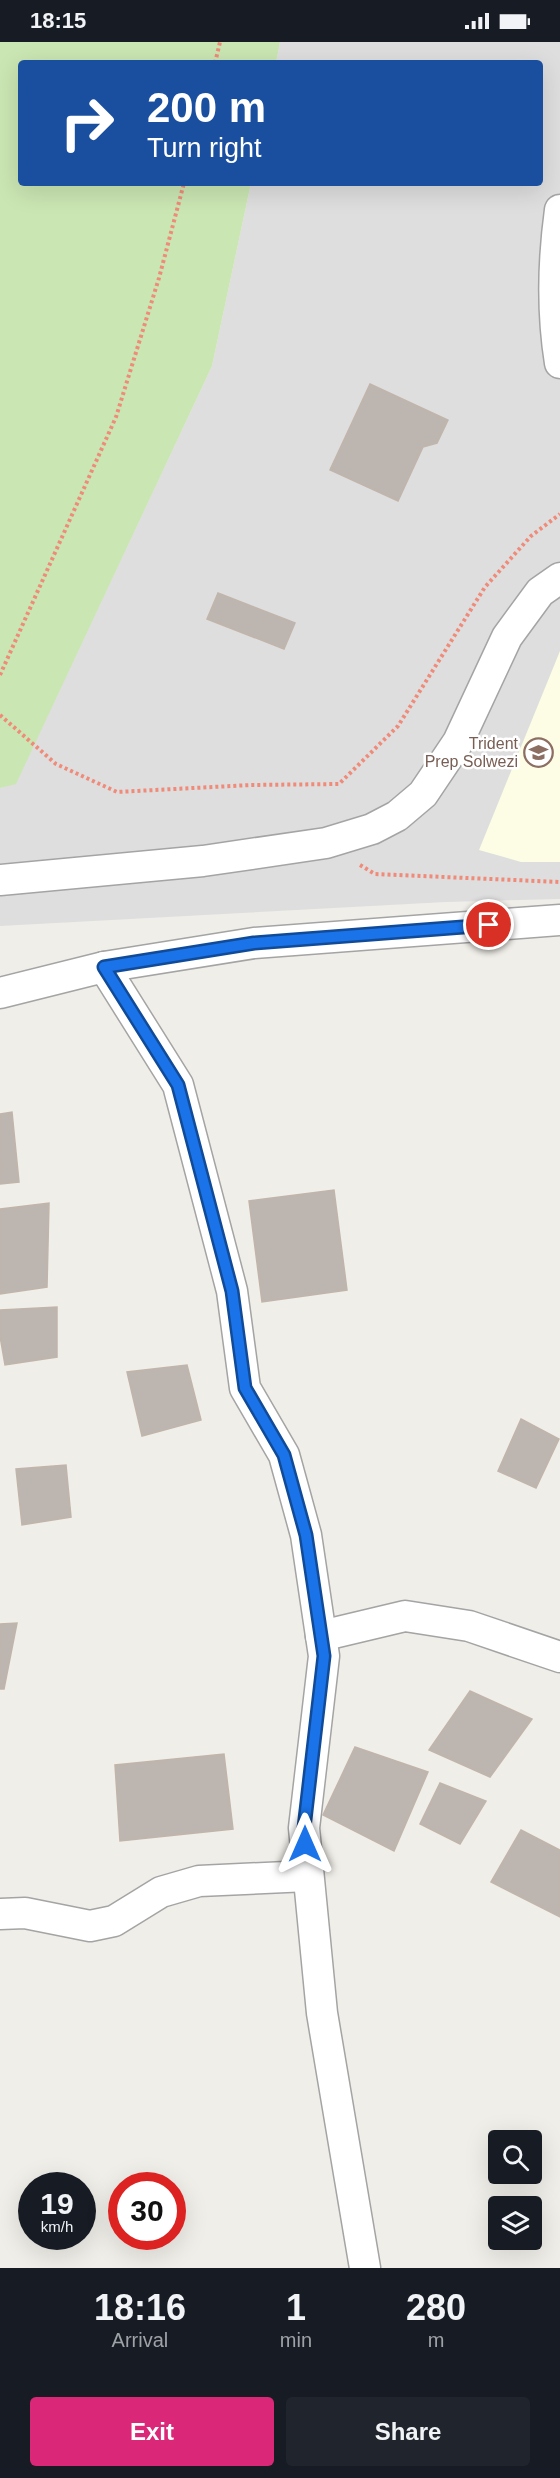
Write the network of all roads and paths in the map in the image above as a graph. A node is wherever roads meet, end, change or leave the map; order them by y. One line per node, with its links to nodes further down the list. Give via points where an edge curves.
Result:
1 (220, 42): 2 (path)
2 (216, 60)
3 (183, 186): 8 (path, via 116,417)
4 (560, 210): 5 (street, via 555,243 555,331)
5 (560, 363)
6 (560, 514): 9 (path, via 531,536 485,587 398,726 339,784 117,792 56,764)
7 (560, 578): 10 (street, via 540,591 507,637 458,742 423,794 397,816 372,829)
8 (0, 675)
9 (0, 715)
10 (326, 843): 11 (street, via 203,861); 12 (path, via 375,874)
11 (0, 880)
12 (560, 882)
13 (560, 920): 14 (street, via 254,943)
14 (104, 967): 15 (street); 16 (street, via 178,1085 232,1291 245,1388 284,1455 306,1535)
15 (0, 993)
16 (321, 1636): 17 (street, via 405,1616 469,1626); 18 (street, via 324,1656 304,1828)
17 (560, 1657)
18 (308, 1876): 19 (street, via 199,1881 161,1892 114,1922 90,1926 25,1913); 20 (street, via 322,2013)
19 (0, 1914)
20 (365, 2268)

